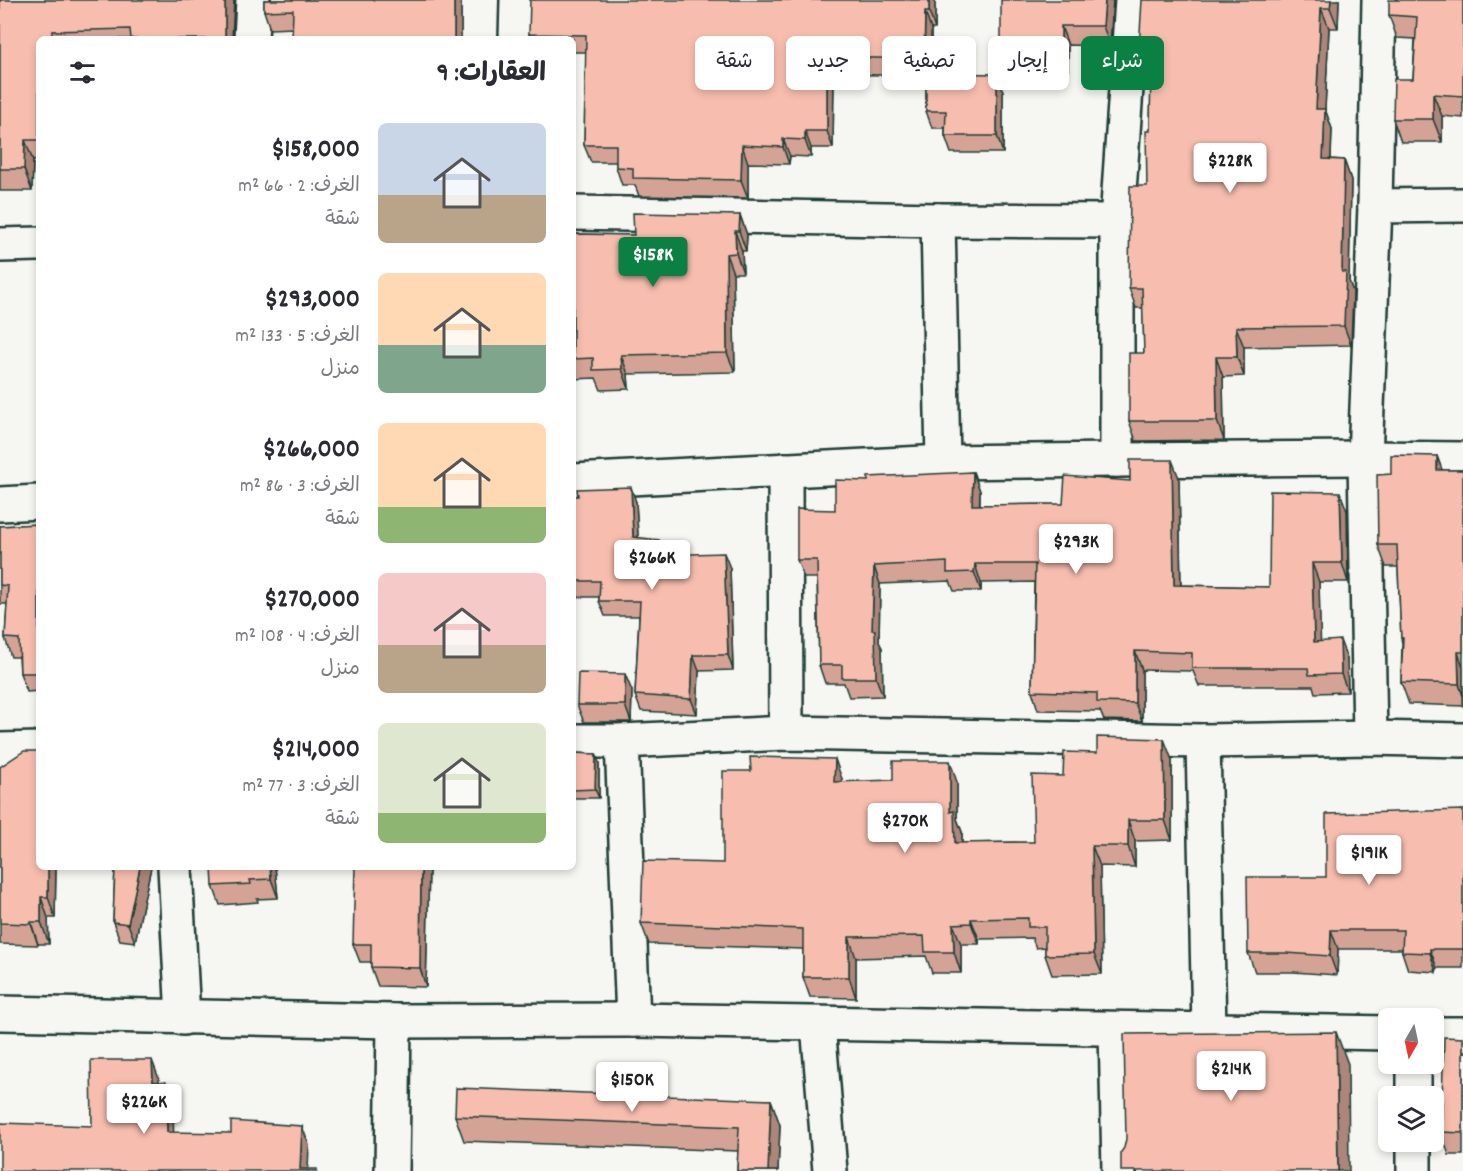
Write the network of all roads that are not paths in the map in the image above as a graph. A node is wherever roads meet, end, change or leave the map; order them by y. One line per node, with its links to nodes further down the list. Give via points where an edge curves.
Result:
1 (253, 0): 5 (street)
2 (518, 0): 6 (street)
3 (1132, 0): 11 (street)
4 (1379, 0): 8 (street)
5 (251, 36)
6 (516, 36)
7 (1463, 205): 8 (street)
8 (1375, 206): 14 (street)
9 (576, 213): 10 (street)
10 (938, 220): 11 (street); 17 (street)
11 (1117, 221): 16 (street)
12 (36, 244): 13 (street)
13 (0, 245)
14 (1365, 458): 15 (street); 16 (street); 23 (street)
15 (1463, 459)
16 (1117, 460): 17 (street)
17 (943, 462): 18 (street)
18 (785, 470): 19 (street); 22 (street)
19 (576, 481)
20 (36, 502): 21 (street)
21 (0, 504)
22 (786, 733): 26 (street); 27 (street)
23 (1370, 738): 24 (street); 27 (street)
24 (1463, 740)
25 (576, 741): 26 (street)
26 (622, 741): 33 (street)
27 (1203, 741): 37 (street)
28 (36, 749): 29 (street)
29 (0, 750)
30 (175, 870): 32 (street)
31 (0, 1013): 32 (street)
32 (183, 1018): 34 (street)
33 (633, 1020): 34 (street); 35 (street)
34 (394, 1021): 42 (street)
35 (818, 1024): 36 (street); 43 (street)
36 (1116, 1029): 37 (street); 44 (street)
37 (1209, 1030): 38 (street)
38 (1378, 1033)
39 (1444, 1034): 40 (street)
40 (1463, 1034)
41 (1414, 1152): 45 (street)
42 (392, 1171)
43 (830, 1171)
44 (1119, 1171)
45 (1414, 1171)

